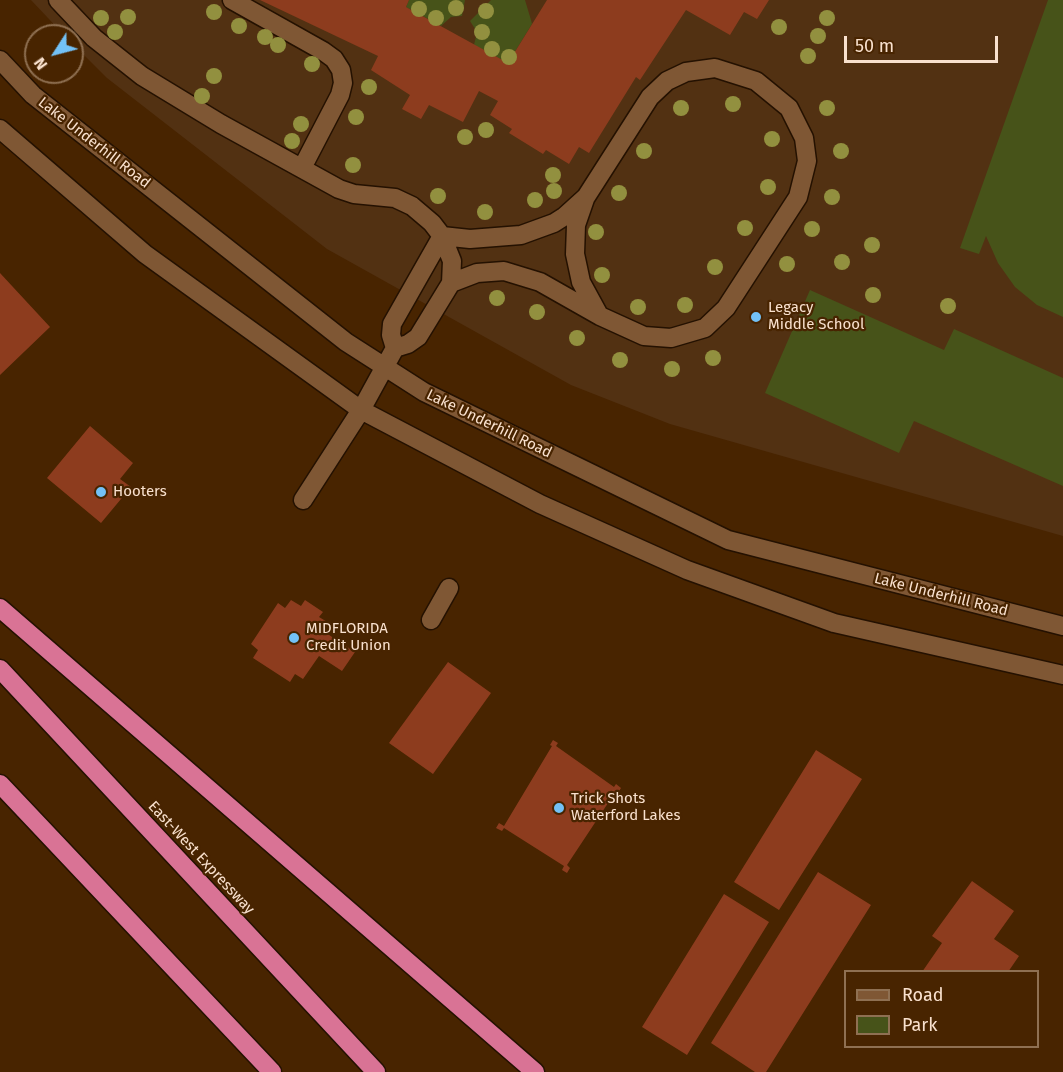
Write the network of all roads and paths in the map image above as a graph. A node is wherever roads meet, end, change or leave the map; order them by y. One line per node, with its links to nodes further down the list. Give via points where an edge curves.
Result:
1 (58, 0): 5 (street, via 129,68)
2 (232, 0): 5 (street, via 323,51 341,70 340,95)
3 (0, 60): 11 (street, Lake Underhill Road, via 33,95)
4 (0, 129): 12 (street, via 145,254)
5 (302, 168): 7 (street, via 347,192 404,202 420,212)
6 (586, 197): 7 (street, via 554,223 520,236); 9 (street, via 576,225 575,254 581,282); 9 (street, via 650,97 667,81 686,72 716,68 756,81 789,108 804,138 807,161 798,197 739,290 711,324 684,336 658,339 631,332)
7 (442, 236): 8 (street, via 452,261); 10 (street, via 392,324)
8 (451, 283): 9 (street, via 477,273 520,274); 10 (street, via 418,337)
9 (600, 316)
10 (395, 348): 11 (street)
11 (384, 368): 12 (street); 17 (street, Lake Underhill Road, via 424,392 728,540)
12 (361, 410): 13 (street); 19 (street, via 540,504 687,570 834,623)
13 (303, 500)
14 (449, 588): 16 (street)
15 (0, 608): 23 (highway)
16 (431, 620)
17 (1063, 627)
18 (0, 669): 22 (highway, East-West Expressway)
19 (1063, 675)
20 (0, 784): 21 (highway)
21 (272, 1072)
22 (376, 1072)
23 (535, 1072)

